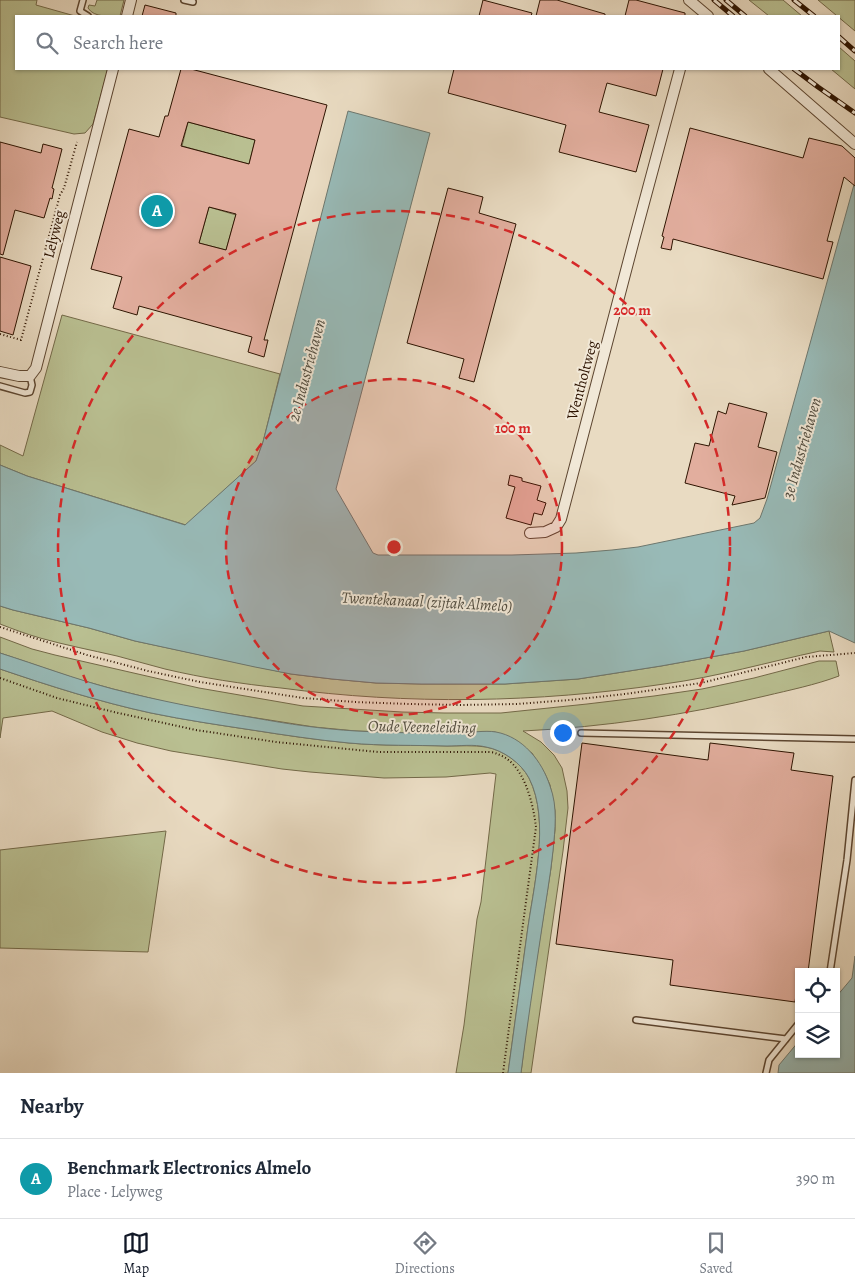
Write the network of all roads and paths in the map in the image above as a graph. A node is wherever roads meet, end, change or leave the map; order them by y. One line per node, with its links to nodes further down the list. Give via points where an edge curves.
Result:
1 (83, 0): 6 (lane, via 80,11)
2 (131, 0): 7 (street)
3 (184, 0): 5 (lane)
4 (689, 0): 8 (street)
5 (193, 2)
6 (86, 15)
7 (127, 15)
8 (707, 15)
9 (113, 70): 16 (street, Lelyweg, via 36,368)
10 (680, 70): 18 (street, Wentholtweg, via 561,519 556,527)
11 (769, 70): 13 (street)
12 (76, 142): 14 (path, via 21,340)
13 (855, 144)
14 (0, 334)
15 (0, 372): 16 (street)
16 (30, 376): 17 (lane, via 30,392)
17 (0, 386)
18 (530, 533)
19 (0, 627): 20 (path, via 87,655 200,682 303,698 410,704 516,704 624,694 702,683 806,657)
20 (855, 653)
21 (0, 678): 29 (path, via 57,698 196,730 378,752 486,752 499,754 510,762 528,789 536,827)
22 (581, 733): 23 (lane)
23 (855, 739)
24 (855, 780): 25 (lane)
25 (831, 968)
26 (636, 1020): 28 (lane)
27 (795, 1028): 28 (lane)
28 (786, 1039): 30 (lane, via 769,1060)
29 (503, 1073)
30 (766, 1073)

